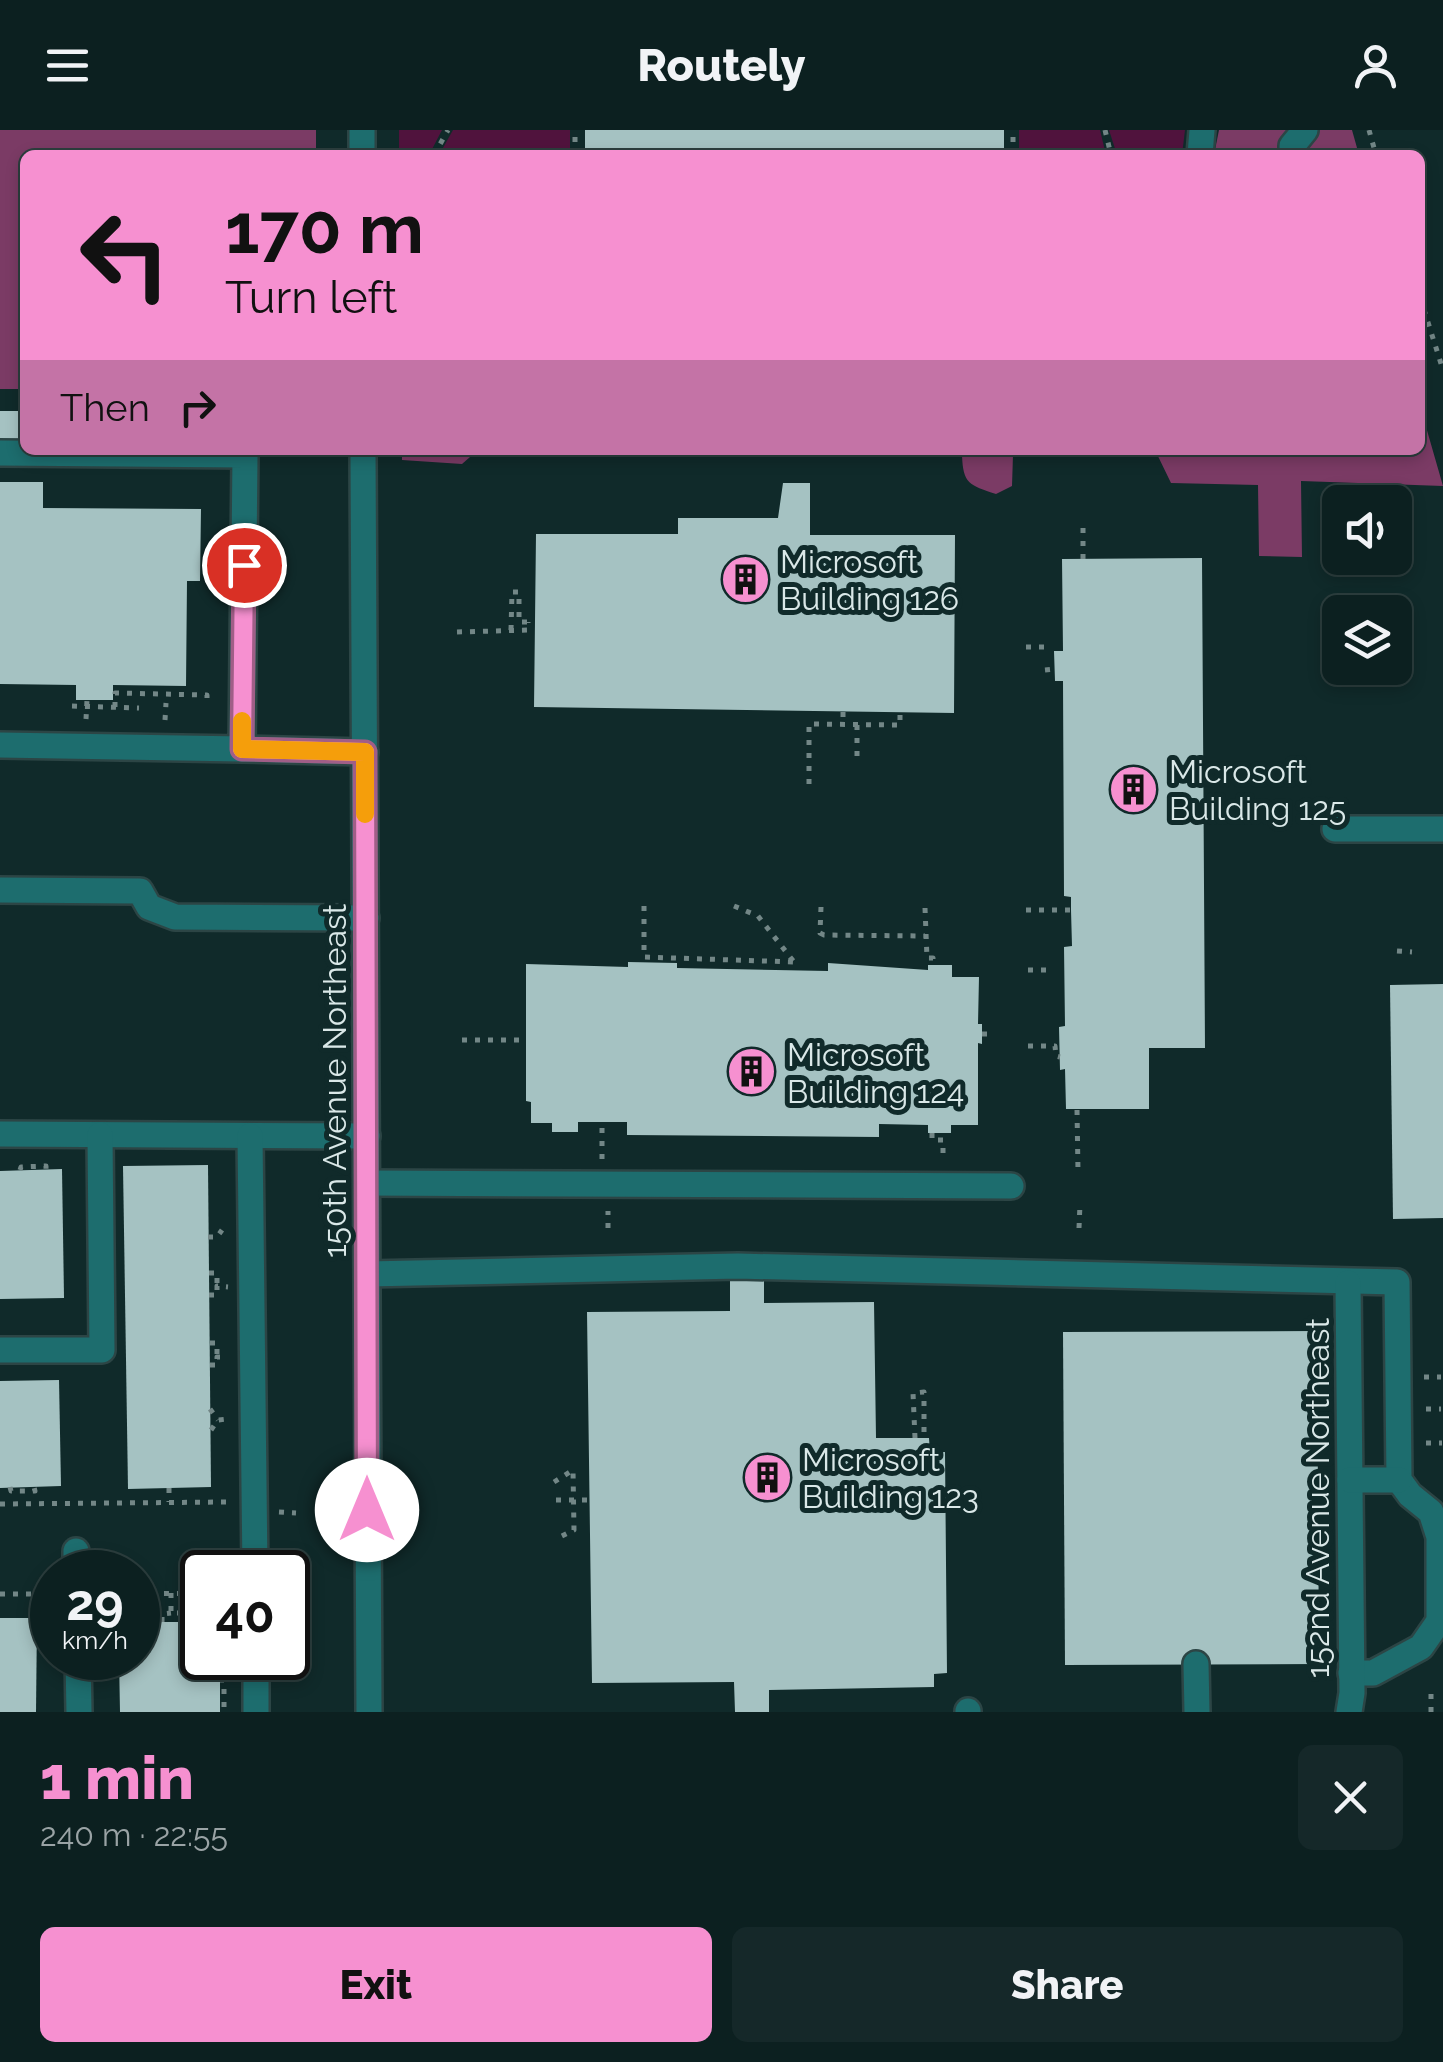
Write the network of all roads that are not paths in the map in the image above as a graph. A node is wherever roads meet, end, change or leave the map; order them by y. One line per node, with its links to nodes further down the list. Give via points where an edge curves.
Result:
1 (244, 455): 4 (street)
2 (363, 455): 5 (street, 150th Avenue Northeast)
3 (0, 745): 4 (street)
4 (242, 749): 5 (street)
5 (365, 752): 9 (street, 150th Avenue Northeast)
6 (1334, 829): 7 (street)
7 (1443, 829)
8 (0, 890): 9 (street, via 140,892 149,907 175,918)
9 (366, 918): 13 (street, 150th Avenue Northeast)
10 (0, 1134): 11 (street)
11 (100, 1135): 12 (street); 18 (street, via 102,1350)
12 (250, 1136): 13 (street); 21 (street)
13 (367, 1136): 14 (street, 150th Avenue Northeast)
14 (367, 1183): 15 (street); 16 (street, 150th Avenue Northeast)
15 (1011, 1186)
16 (366, 1274): 17 (street, via 738,1266); 28 (street, 150th Avenue Northeast)
17 (1348, 1283): 19 (street, 152nd Avenue Northeast); 20 (street, via 1397,1282)
18 (0, 1350)
19 (1350, 1480): 20 (street); 23 (street, 152nd Avenue Northeast)
20 (1399, 1480): 23 (street, via 1431,1512 1439,1536 1439,1621 1421,1647 1373,1673)
21 (255, 1550)
22 (1196, 1664): 29 (street)
23 (1351, 1673): 30 (street, 152nd Avenue Northeast)
24 (78, 1680): 26 (street)
25 (256, 1680): 27 (street)
26 (79, 1712)
27 (256, 1712)
28 (369, 1712)
29 (1197, 1712)
30 (1349, 1712)

